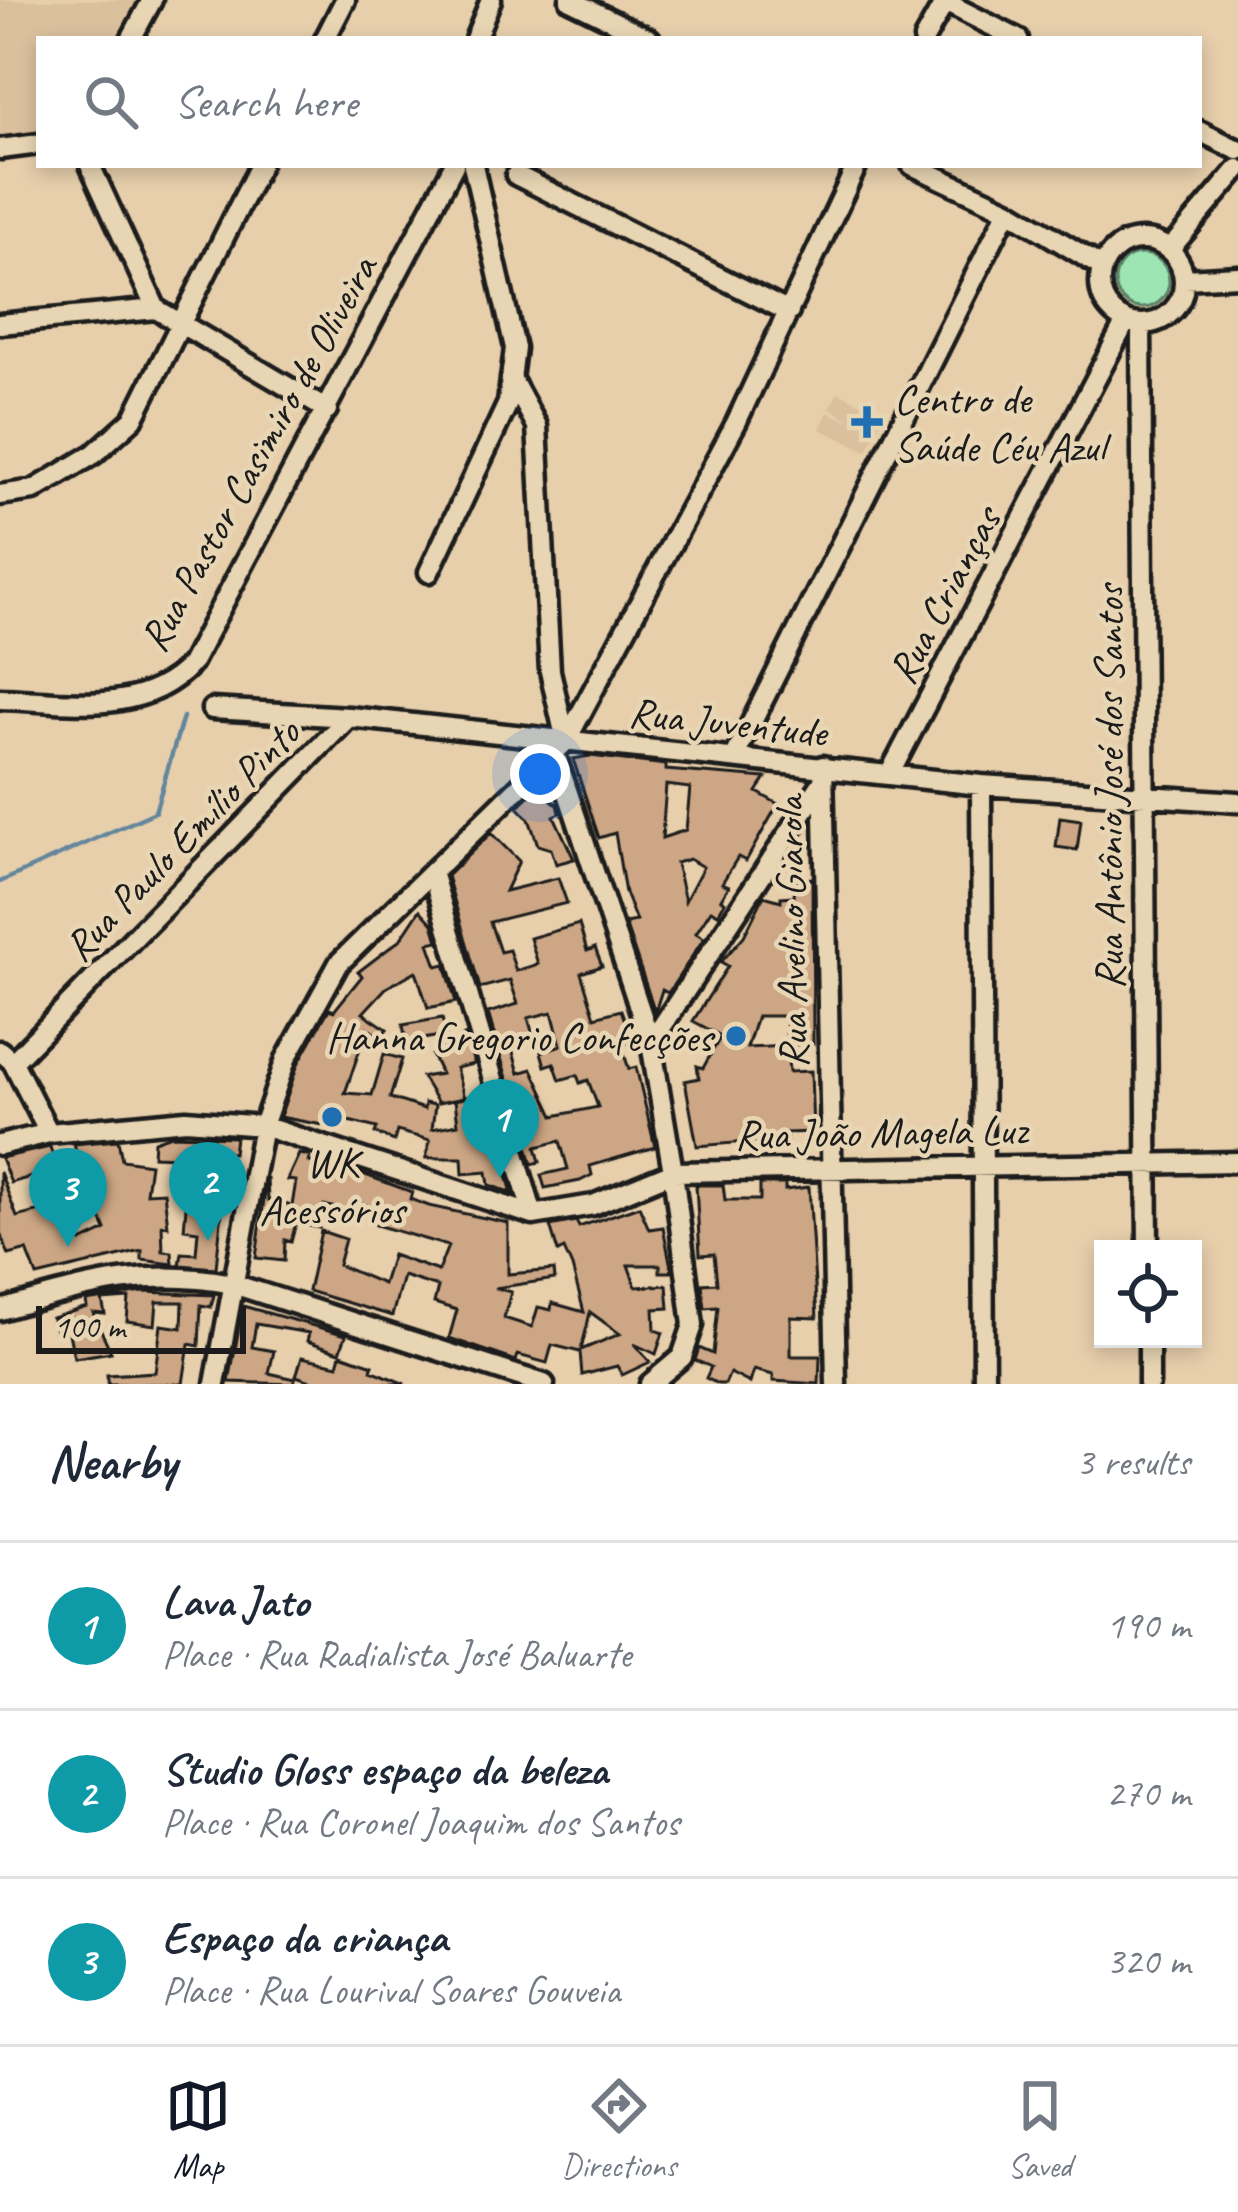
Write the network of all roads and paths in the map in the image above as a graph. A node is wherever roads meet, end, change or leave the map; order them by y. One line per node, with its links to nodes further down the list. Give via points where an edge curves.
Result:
1 (152, 0): 6 (street)
2 (345, 0): 7 (street)
3 (491, 0): 8 (street)
4 (570, 0): 9 (street)
5 (944, 1): 10 (street); 11 (street)
6 (133, 36)
7 (327, 36)
8 (476, 36)
9 (644, 36)
10 (926, 36)
11 (1012, 36)
12 (1202, 133): 15 (street)
13 (36, 144): 14 (street)
14 (0, 149)
15 (1238, 151)
16 (91, 168): 29 (street)
17 (258, 168): 33 (street)
18 (452, 168): 35 (street, Rua Pastor Casimiro de Oliveira)
19 (474, 168): 34 (street, via 515,348)
20 (856, 168): 30 (street)
21 (918, 168): 24 (street)
22 (1238, 169): 25 (street)
23 (517, 175): 30 (street)
24 (1008, 211): 26 (street); 42 (street)
25 (1170, 249): 26 (street, via 1142,239 1121,244); 28 (street)
26 (1102, 267): 31 (street, via 1105,303)
27 (1238, 276): 28 (street)
28 (1185, 279): 31 (street, via 1173,311)
29 (156, 309): 32 (street); 33 (street)
30 (789, 312): 41 (street)
31 (1134, 323): 44 (street, Rua Crianças); 46 (street, Rua Antônio José dos Santos)
32 (0, 324)
33 (176, 326): 35 (street); 36 (street, via 117,437 34,490)
34 (511, 379): 37 (street, via 508,404); 41 (street, via 537,426)
35 (327, 410): 38 (street, Rua Pastor Casimiro de Oliveira, via 190,664 171,685 137,700)
36 (0, 495)
37 (429, 572)
38 (0, 698)
39 (212, 709): 40 (street, Rua Juventude)
40 (349, 717): 41 (street, Rua Juventude); 50 (street, Rua Paulo Emílio Pinto)
41 (560, 746): 42 (street, Rua Juventude); 48 (street); 49 (street)
42 (734, 758): 43 (street, Rua Juventude)
43 (823, 775): 44 (street, Rua Juventude); 49 (street); 57 (street, Rua Avelino Giarola)
44 (890, 775): 45 (street, Rua Juventude)
45 (981, 785): 46 (street, Rua Juventude); 55 (street)
46 (1144, 800): 47 (street, Rua Juventude); 56 (street, Rua Antônio José dos Santos)
47 (1238, 802)
48 (432, 872): 51 (street, via 339,964 286,1059); 59 (street)
49 (651, 1043): 58 (street)
50 (6, 1057): 52 (street)
51 (263, 1126): 52 (street, via 186,1120); 59 (street); 61 (street)
52 (49, 1133): 53 (street)
53 (0, 1145)
54 (1238, 1162): 56 (street, Rua João Magela Luz)
55 (982, 1164): 56 (street, Rua João Magela Luz); 57 (street, Rua João Magela Luz); 68 (street)
56 (1147, 1164): 60 (street, Rua Antônio José dos Santos)
57 (832, 1168): 58 (street, Rua João Magela Luz); 67 (street, Rua Avelino Giarola)
58 (673, 1172): 59 (street, Rua João Magela Luz, via 593,1205); 66 (street, via 693,1324 682,1357)
59 (533, 1214)
60 (1148, 1240)
61 (233, 1284): 62 (street, via 182,1274 123,1276); 64 (street); 65 (street)
62 (0, 1310)
63 (1149, 1348): 69 (street)
64 (215, 1384)
65 (544, 1384)
66 (650, 1384)
67 (836, 1384)
68 (984, 1384)
69 (1149, 1384)

